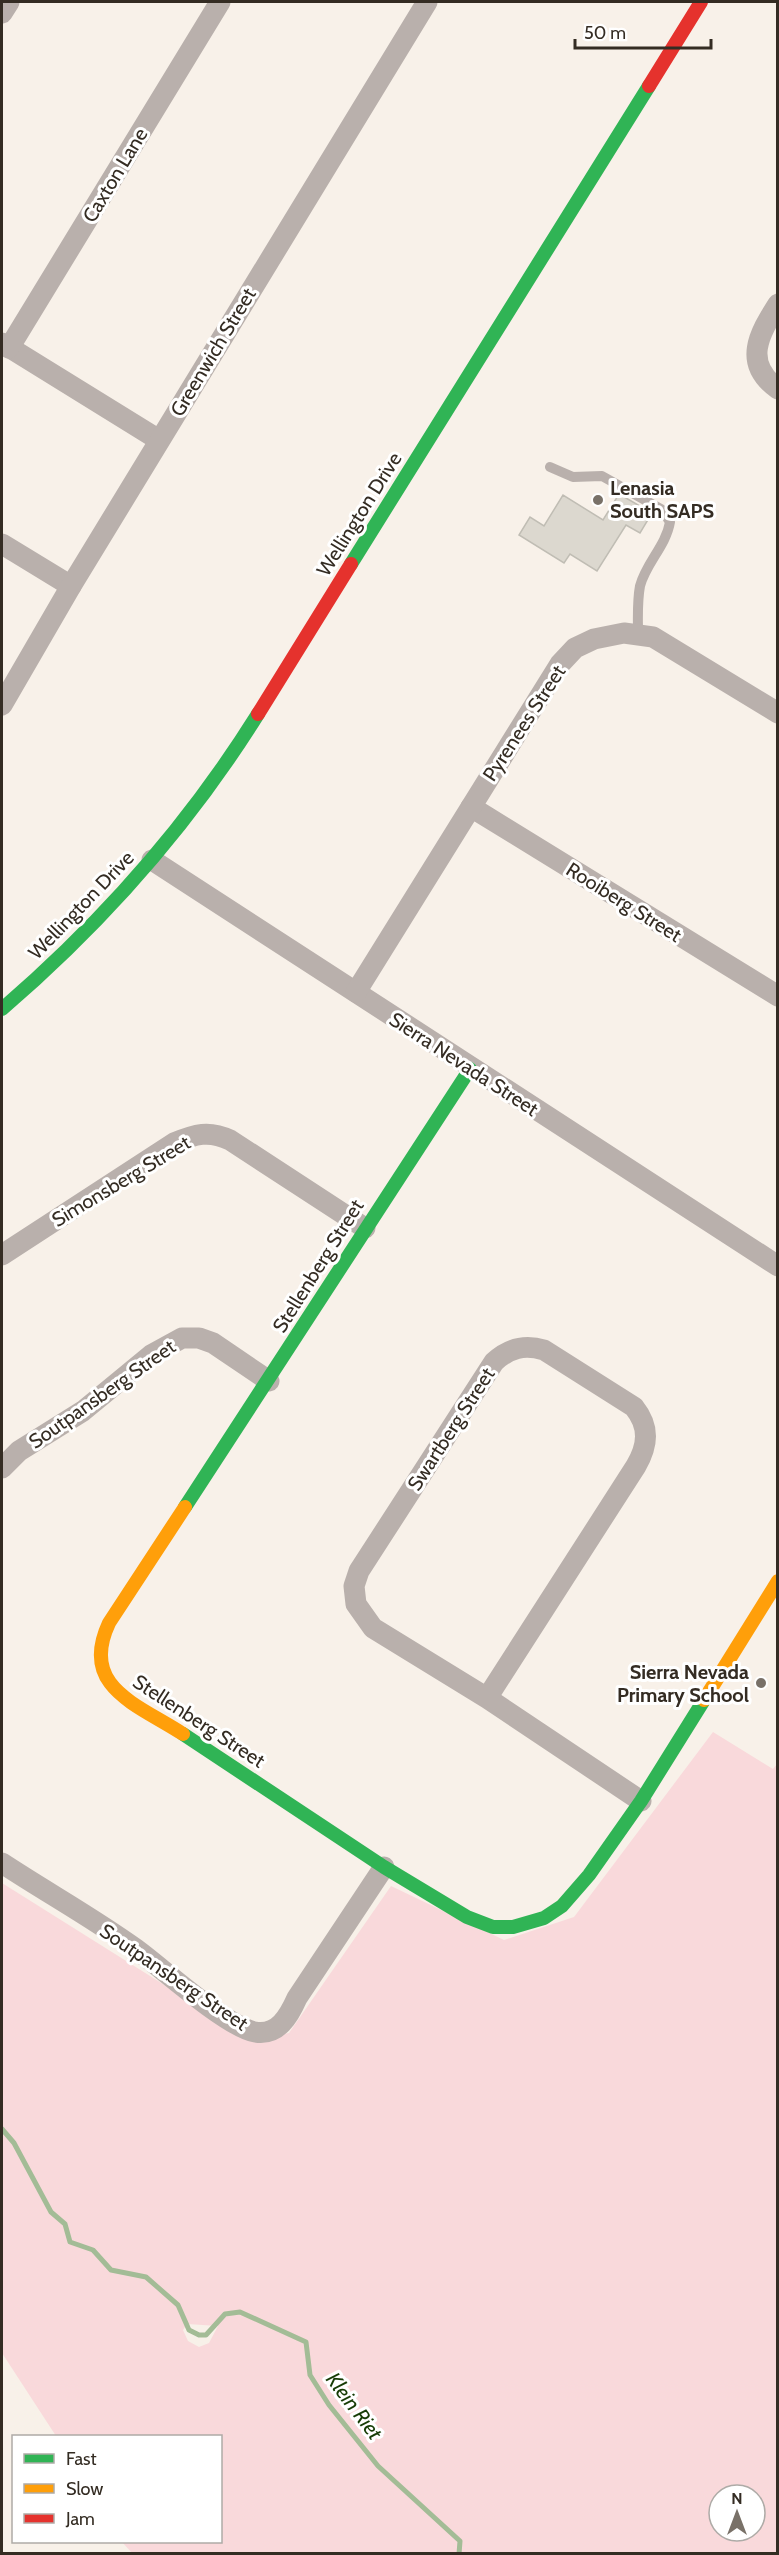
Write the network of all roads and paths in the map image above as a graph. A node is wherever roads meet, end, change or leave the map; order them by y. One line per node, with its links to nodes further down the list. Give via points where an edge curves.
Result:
1 (9, 2): 5 (street)
2 (220, 2): 7 (street, Caxton Lane)
3 (427, 2): 9 (street, Greenwich Street)
4 (701, 2): 17 (street, Wellington Drive, via 252,723)
5 (2, 13)
6 (777, 304): 8 (street, via 762,329 757,352 763,375)
7 (5, 345): 9 (street)
8 (777, 389)
9 (159, 440): 12 (street, Greenwich Street)
10 (550, 467): 13 (lane, via 573,477 602,476 662,509 670,522 668,535 641,585)
11 (2, 544): 12 (street)
12 (71, 586): 14 (street, Greenwich Street)
13 (638, 634): 15 (street, Pyrenees Street, via 653,637); 16 (street, Pyrenees Street, via 612,635 575,648 560,664)
14 (2, 705)
15 (777, 713)
16 (471, 807): 18 (street, Pyrenees Street); 19 (street, Rooiberg Street)
17 (152, 861): 18 (street, Sierra Nevada Street); 20 (street, Wellington Drive, via 62,955)
18 (356, 992): 21 (street, Sierra Nevada Street)
19 (777, 996)
20 (2, 1009)
21 (470, 1069): 22 (street, Stellenberg Street); 24 (street, Sierra Nevada Street)
22 (365, 1228): 23 (street, Simonsberg Street, via 230,1140 204,1132 174,1143); 25 (street, Stellenberg Street)
23 (2, 1255)
24 (777, 1266)
25 (269, 1381): 26 (street, Soutpansberg Street, via 213,1343 182,1338 151,1355 83,1411 19,1451); 31 (street, Stellenberg Street, via 109,1623 100,1641 99,1671 118,1692)
26 (2, 1468)
27 (777, 1581): 29 (street, Stellenberg Street)
28 (487, 1698): 28 (street, Swartberg Street, via 636,1466 646,1440 642,1417 634,1407 532,1346 511,1349 494,1362 355,1579 356,1604 374,1628); 29 (street, Swartberg Street)
29 (641, 1801): 31 (street, Stellenberg Street, via 562,1906 526,1924 502,1928 484,1924)
30 (2, 1863): 31 (street, Soutpansberg Street, via 134,1948 224,2016 256,2032 272,2030 288,2018 297,1998)
31 (384, 1867)

